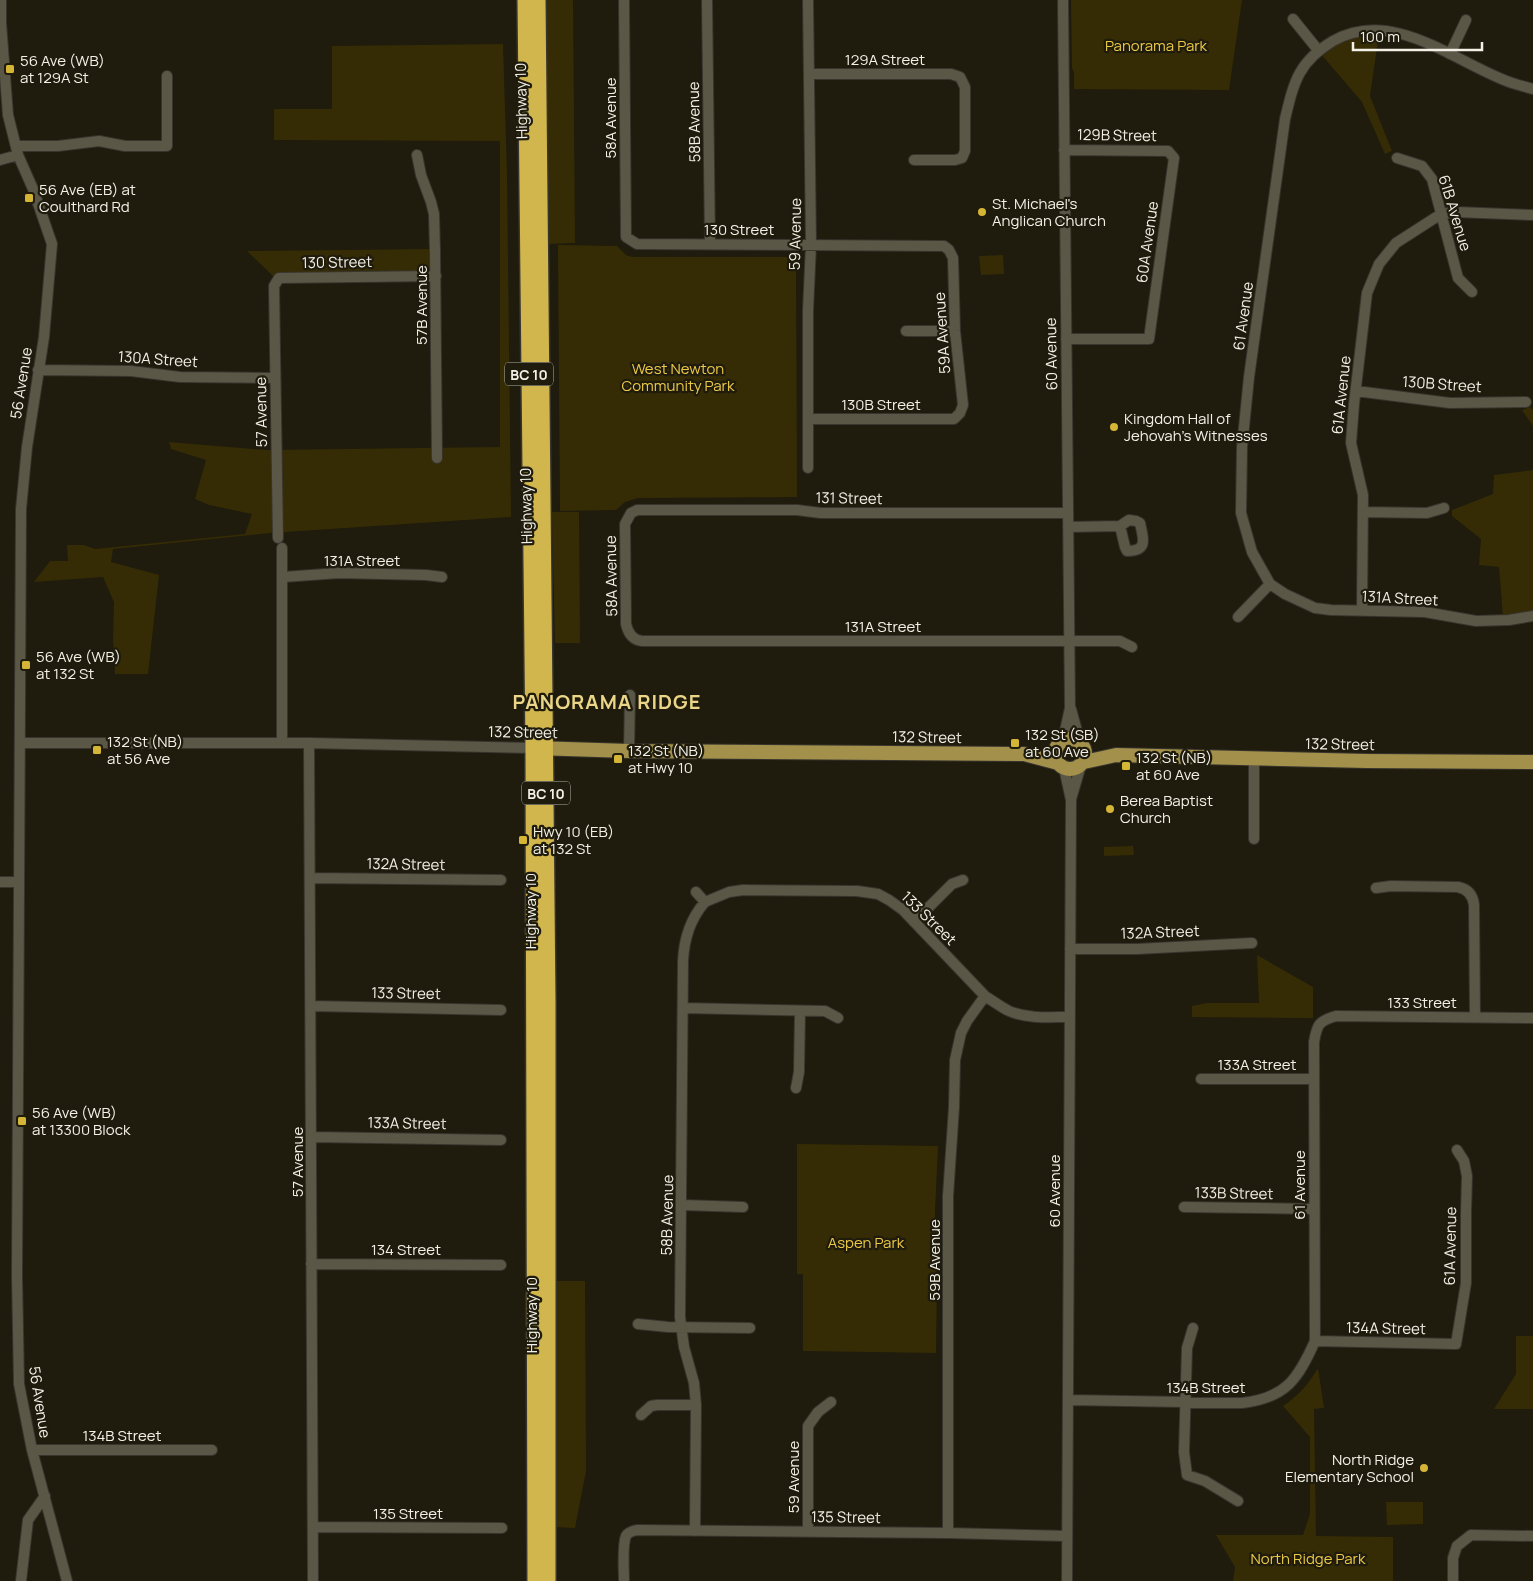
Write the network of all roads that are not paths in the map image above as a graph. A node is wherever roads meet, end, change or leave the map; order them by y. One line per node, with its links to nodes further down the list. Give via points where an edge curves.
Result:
1 (1, 0): 16 (street, 56 Avenue, via 8,116)
2 (525, 0): 64 (highway, Highway 10 / BC 10)
3 (538, 0): 64 (highway, Highway 10 / BC 10)
4 (624, 0): 24 (street, 58A Avenue)
5 (707, 0): 25 (street, 58B Avenue)
6 (808, 0): 12 (street, 59 Avenue)
7 (1063, 0): 15 (street, 60 Avenue)
8 (1293, 19): 10 (street)
9 (1466, 20): 11 (street)
10 (1318, 50): 11 (street, via 1338,38 1377,30 1412,37); 50 (street, 61 Avenue, via 1305,64 1294,84 1285,119 1242,447 1241,514 1252,552)
11 (1450, 54): 14 (street, via 1504,80)
12 (809, 74): 21 (street, 129A Street, via 951,74 960,77 965,87 965,151 962,158); 26 (street, 59 Avenue)
13 (167, 76): 16 (street, via 167,146 125,146 99,141)
14 (1533, 89)
15 (1064, 150): 17 (street, 129B Street); 33 (street, 60 Avenue)
16 (17, 151): 20 (street); 34 (street, 56 Avenue, via 52,244)
17 (1168, 151): 33 (street, 60A Avenue, via 1174,158 1149,339)
18 (417, 155): 28 (street, 57B Avenue, via 434,214)
19 (1397, 158): 22 (street, 61B Avenue, via 1422,166 1432,180)
20 (0, 160)
21 (914, 160)
22 (1441, 214): 23 (street); 30 (street, 61B Avenue, via 1458,278); 36 (street, 61A Avenue, via 1396,243 1379,264 1367,293)
23 (1533, 215)
24 (626, 237): 25 (street, 130 Street, via 637,244)
25 (710, 244): 26 (street, 130 Street)
26 (811, 245): 27 (street, 130 Street); 38 (street, 59 Avenue)
27 (944, 246): 32 (street, 59A Avenue, via 953,258)
28 (436, 276): 29 (street, 130 Street, via 279,278); 40 (street, 57B Avenue)
29 (274, 286): 35 (street, 57 Avenue)
30 (1472, 292)
31 (906, 331): 32 (street)
32 (955, 331): 39 (street, 59A Avenue, via 963,405)
33 (1066, 339): 45 (street, 60 Avenue)
34 (38, 370): 35 (street, 130A Street); 60 (street, 56 Avenue, via 26,447 21,509)
35 (275, 378): 48 (street, 57 Avenue)
36 (1356, 391): 37 (street, 130B Street, via 1450,403); 44 (street, 61A Avenue, via 1351,443 1363,495)
37 (1526, 402)
38 (808, 419): 39 (street, 130B Street); 41 (street, 59 Avenue)
39 (954, 419)
40 (437, 458)
41 (808, 468)
42 (1444, 508): 44 (street, via 1427,513)
43 (631, 512): 45 (street, 131 Street); 54 (street, 58A Avenue, via 625,524 625,584 626,624)
44 (1363, 512): 51 (street, 61A Avenue)
45 (1068, 513): 47 (street, 60 Avenue)
46 (1120, 526): 47 (street)
47 (1068, 527): 55 (street, 60 Avenue)
48 (283, 577): 49 (street, 131A Street, via 339,573); 61 (street, 57 Avenue)
49 (442, 577)
50 (1270, 584): 51 (street, 131A Street, via 1315,608); 52 (street)
51 (1362, 610): 53 (street, 131A Street, via 1425,612 1476,621)
52 (1238, 616)
53 (1533, 616)
54 (633, 638): 55 (street, 131A Street, via 642,641)
55 (1069, 641): 56 (street, 131A Street, via 1120,642); 58 (street, 60 Avenue)
56 (1132, 647)
57 (630, 695): 65 (street)
58 (1070, 708): 59 (street, 60 Avenue); 62 (street, 60 Avenue)
59 (1062, 741): 62 (main road, via 1072,739); 66 (main road, 132 Street); 71 (main road, via 1055,754)
60 (20, 742): 61 (street, 132 Street); 78 (street, 56 Avenue)
61 (282, 743): 63 (street, 132 Street)
62 (1081, 743): 67 (main road, 132 Street); 70 (main road, via 1086,753)
63 (309, 744): 64 (street, 132 Street); 74 (street, 57 Avenue)
64 (540, 748): 65 (main road, 132 Street); 132 (highway, Highway 10 / BC 10); 133 (highway, Highway 10 / BC 10, via 548,1261)
65 (629, 751): 66 (main road, 132 Street)
66 (1024, 754): 71 (main road, 132 Street)
67 (1116, 755): 68 (main road, 132 Street); 70 (main road, 132 Street)
68 (1254, 758): 69 (main road, 132 Street); 73 (street)
69 (1533, 762)
70 (1082, 764): 71 (main road, via 1072,769); 72 (street, 60 Avenue)
71 (1061, 765): 72 (street, 60 Avenue)
72 (1071, 800): 84 (street, 60 Avenue)
73 (1254, 839)
74 (310, 878): 75 (street, 132A Street); 86 (street, 57 Avenue)
75 (501, 880)
76 (963, 880): 82 (street, via 952,884)
77 (0, 882): 78 (street)
78 (19, 882): 118 (street, 56 Avenue, via 19,1384)
79 (1376, 888): 91 (street, via 1453,887 1469,892 1474,905)
80 (696, 892): 81 (street)
81 (705, 902): 82 (street, 133 Street, via 743,890 864,892 889,900); 87 (street, 58B Avenue, via 690,924 684,945)
82 (914, 922): 85 (street, 133 Street)
83 (1252, 943): 84 (street, 132A Street)
84 (1070, 949): 90 (street, 60 Avenue)
85 (985, 996): 90 (street, 133 Street, via 1016,1014); 126 (street, 59B Avenue, via 961,1032 955,1060 948,1196)
86 (311, 1006): 88 (street, 133 Street); 98 (street, 57 Avenue)
87 (683, 1008): 89 (street); 101 (street, 58B Avenue)
88 (501, 1010)
89 (800, 1011): 92 (street, via 825,1011); 97 (street)
90 (1070, 1017): 113 (street, 60 Avenue)
91 (1475, 1017): 93 (street, 133 Street); 94 (street, 133 Street, via 1336,1016 1319,1024)
92 (838, 1018)
93 (1533, 1018)
94 (1316, 1030): 96 (street, 61 Avenue)
95 (1201, 1078): 96 (street, 133A Street)
96 (1313, 1080): 104 (street, 61 Avenue)
97 (796, 1088)
98 (312, 1137): 99 (street, 133A Street); 105 (street, 57 Avenue)
99 (501, 1140)
100 (1457, 1150): 112 (street, 61A Avenue, via 1464,1161 1467,1195 1466,1283)
101 (682, 1205): 102 (street); 108 (street, 58B Avenue)
102 (743, 1207)
103 (1184, 1207): 104 (street, 133B Street)
104 (1314, 1209): 111 (street, 61 Avenue)
105 (312, 1264): 106 (street, 134 Street); 122 (street, 57 Avenue)
106 (501, 1264)
107 (638, 1324): 108 (street)
108 (681, 1328): 109 (street); 116 (street, 58B Avenue)
109 (750, 1328)
110 (1193, 1328): 115 (street, via 1187,1348)
111 (1315, 1340): 112 (street, 134A Street); 115 (street, 134B Street, via 1295,1379 1284,1389 1260,1401)
112 (1456, 1344)
113 (1068, 1400): 115 (street, 134B Street); 127 (street, 60 Avenue)
114 (831, 1402): 125 (street, 59 Avenue, via 808,1426)
115 (1185, 1402): 121 (street, via 1187,1476 1204,1481)
116 (696, 1405): 117 (street, via 658,1404); 124 (street, 58B Avenue)
117 (641, 1415)
118 (32, 1450): 119 (street, 134B Street); 120 (street, 56 Avenue)
119 (212, 1450)
120 (45, 1496): 129 (street, via 28,1520); 130 (street, 56 Avenue)
121 (1238, 1501)
122 (313, 1527): 123 (street, 135 Street); 131 (street, 57 Avenue)
123 (502, 1528)
124 (695, 1531): 125 (street, 135 Street); 134 (street, 135 Street, via 631,1532 626,1536)
125 (808, 1531): 126 (street, 135 Street)
126 (948, 1533): 127 (street, 135 Street)
127 (1067, 1536): 135 (street, 60 Avenue)
128 (1533, 1536): 136 (street, via 1471,1535 1457,1546 1453,1558)
129 (22, 1581)
130 (66, 1581)
131 (313, 1581)
132 (535, 1581)
133 (548, 1581)
134 (624, 1581)
135 (1067, 1581)
136 (1453, 1581)

